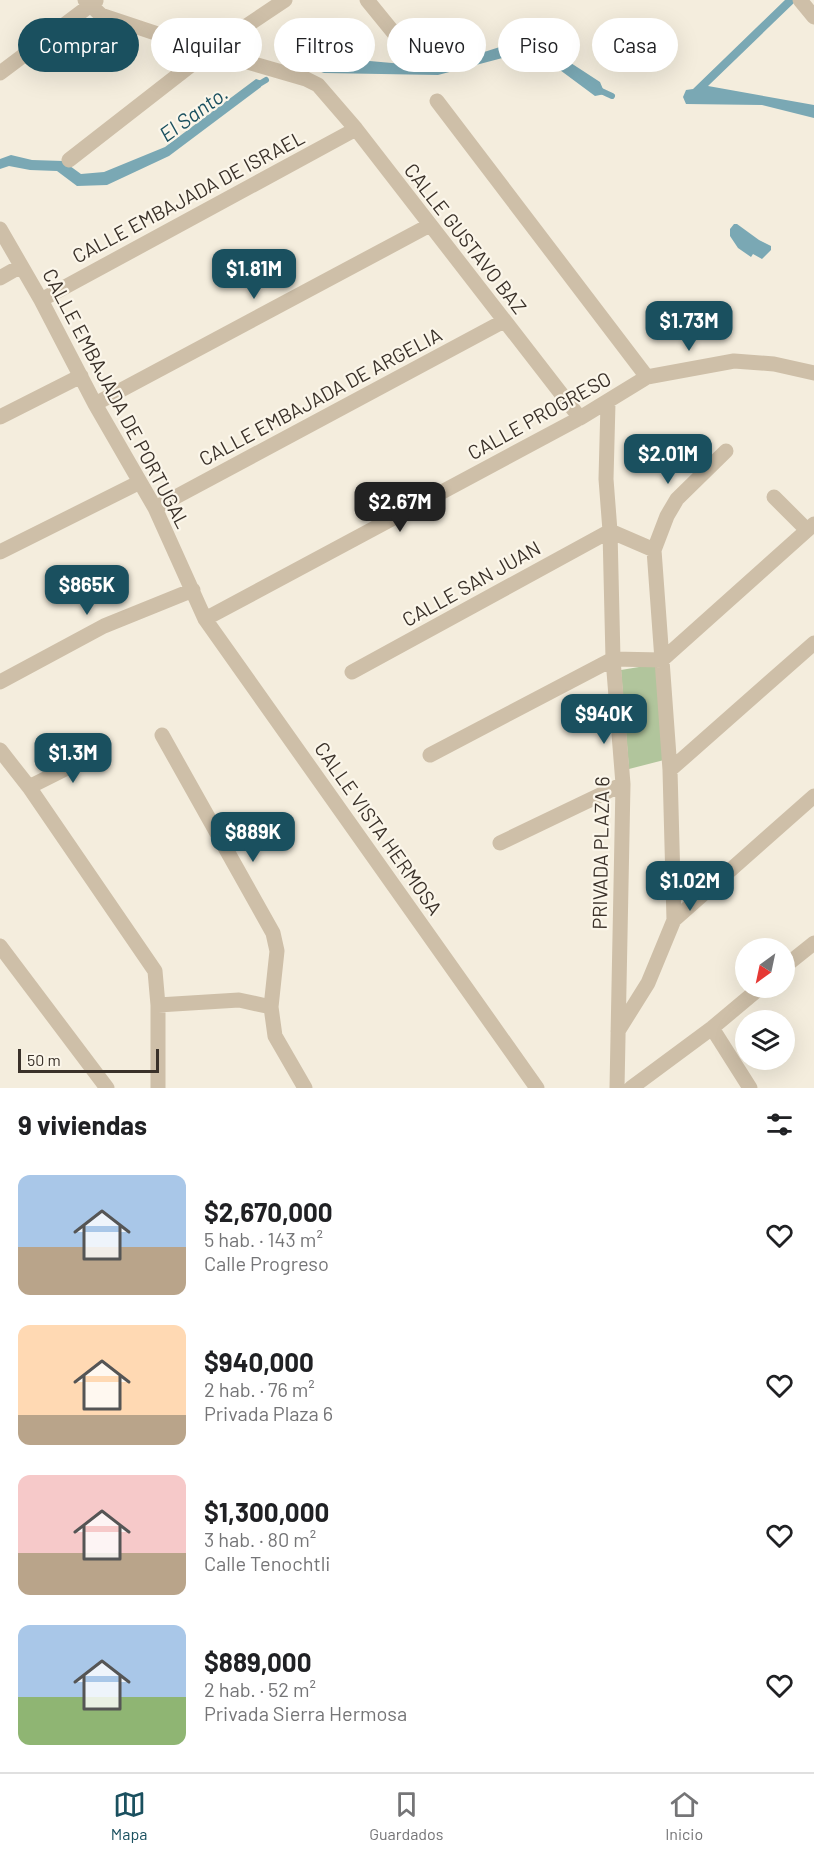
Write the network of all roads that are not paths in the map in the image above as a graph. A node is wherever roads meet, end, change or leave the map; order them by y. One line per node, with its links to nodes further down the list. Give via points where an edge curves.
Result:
1 (285, 0): 4 (street)
2 (367, 0): 5 (street)
3 (90, 2): 6 (street, via 100,15); 9 (street)
4 (258, 18)
5 (387, 25)
6 (151, 32)
7 (262, 66): 11 (street, CALLE GUSTAVO BAZ, via 318,85)
8 (182, 72): 12 (street)
9 (0, 74)
10 (437, 101): 21 (street)
11 (356, 129): 13 (street, CALLE GUSTAVO BAZ); 17 (street, CALLE EMBAJADA DE ISRAEL)
12 (69, 160)
13 (430, 225): 18 (street, CALLE GUSTAVO BAZ); 23 (street)
14 (0, 229): 15 (street, CALLE EMBAJADA DE PORTUGAL)
15 (21, 266): 16 (street); 17 (street, CALLE EMBAJADA DE PORTUGAL)
16 (0, 278)
17 (41, 300): 20 (street, CALLE EMBAJADA DE PORTUGAL)
18 (504, 321): 25 (street, CALLE GUSTAVO BAZ); 29 (street, CALLE EMBAJADA DE ARGELIA)
19 (814, 373): 21 (street, CALLE PROGRESO, via 734,361)
20 (81, 376): 23 (street, CALLE EMBAJADA DE PORTUGAL); 24 (street)
21 (647, 377): 22 (street, CALLE PROGRESO)
22 (608, 403): 25 (street, CALLE PROGRESO); 31 (street, PRIVADA PLAZA 6, via 606,479)
23 (95, 404): 27 (street, CALLE EMBAJADA DE PORTUGAL)
24 (0, 417)
25 (580, 418): 35 (street, CALLE PROGRESO)
26 (726, 451): 32 (street, via 677,499)
27 (140, 482): 29 (street, CALLE EMBAJADA DE PORTUGAL); 33 (street)
28 (774, 497): 30 (street)
29 (156, 508): 34 (street, CALLE EMBAJADA DE PORTUGAL)
30 (810, 527): 38 (street)
31 (610, 531): 32 (street); 37 (street, PRIVADA PLAZA 6); 39 (street, CALLE SAN JUAN)
32 (654, 550): 38 (street)
33 (0, 552)
34 (193, 590): 35 (street, CALLE VISTA HERMOSA); 40 (street, via 104,626)
35 (205, 619): 62 (street, CALLE VISTA HERMOSA)
36 (814, 643): 45 (street)
37 (613, 659): 38 (street); 44 (street); 46 (street, PRIVADA PLAZA 6)
38 (662, 660): 45 (street)
39 (352, 672)
40 (0, 682)
41 (162, 735): 56 (street, via 273,933 277,951)
42 (0, 750): 47 (street)
43 (103, 750): 47 (street)
44 (430, 755)
45 (670, 770): 50 (street)
46 (623, 784): 49 (street); 58 (street, PRIVADA PLAZA 6)
47 (29, 787): 55 (street, via 155,971)
48 (814, 796): 50 (street)
49 (500, 843)
50 (674, 920): 58 (street, via 648,983)
51 (814, 944): 53 (street)
52 (0, 946): 59 (street)
53 (795, 959)
54 (748, 998): 57 (street)
55 (158, 1005): 56 (street, via 239,1000); 60 (street)
56 (271, 1007): 61 (street, via 275,1035)
57 (712, 1028): 64 (street); 65 (street)
58 (618, 1031): 63 (street, PRIVADA PLAZA 6)
59 (107, 1088)
60 (158, 1088)
61 (305, 1088)
62 (537, 1088)
63 (617, 1088)
64 (631, 1088)
65 (750, 1088)

